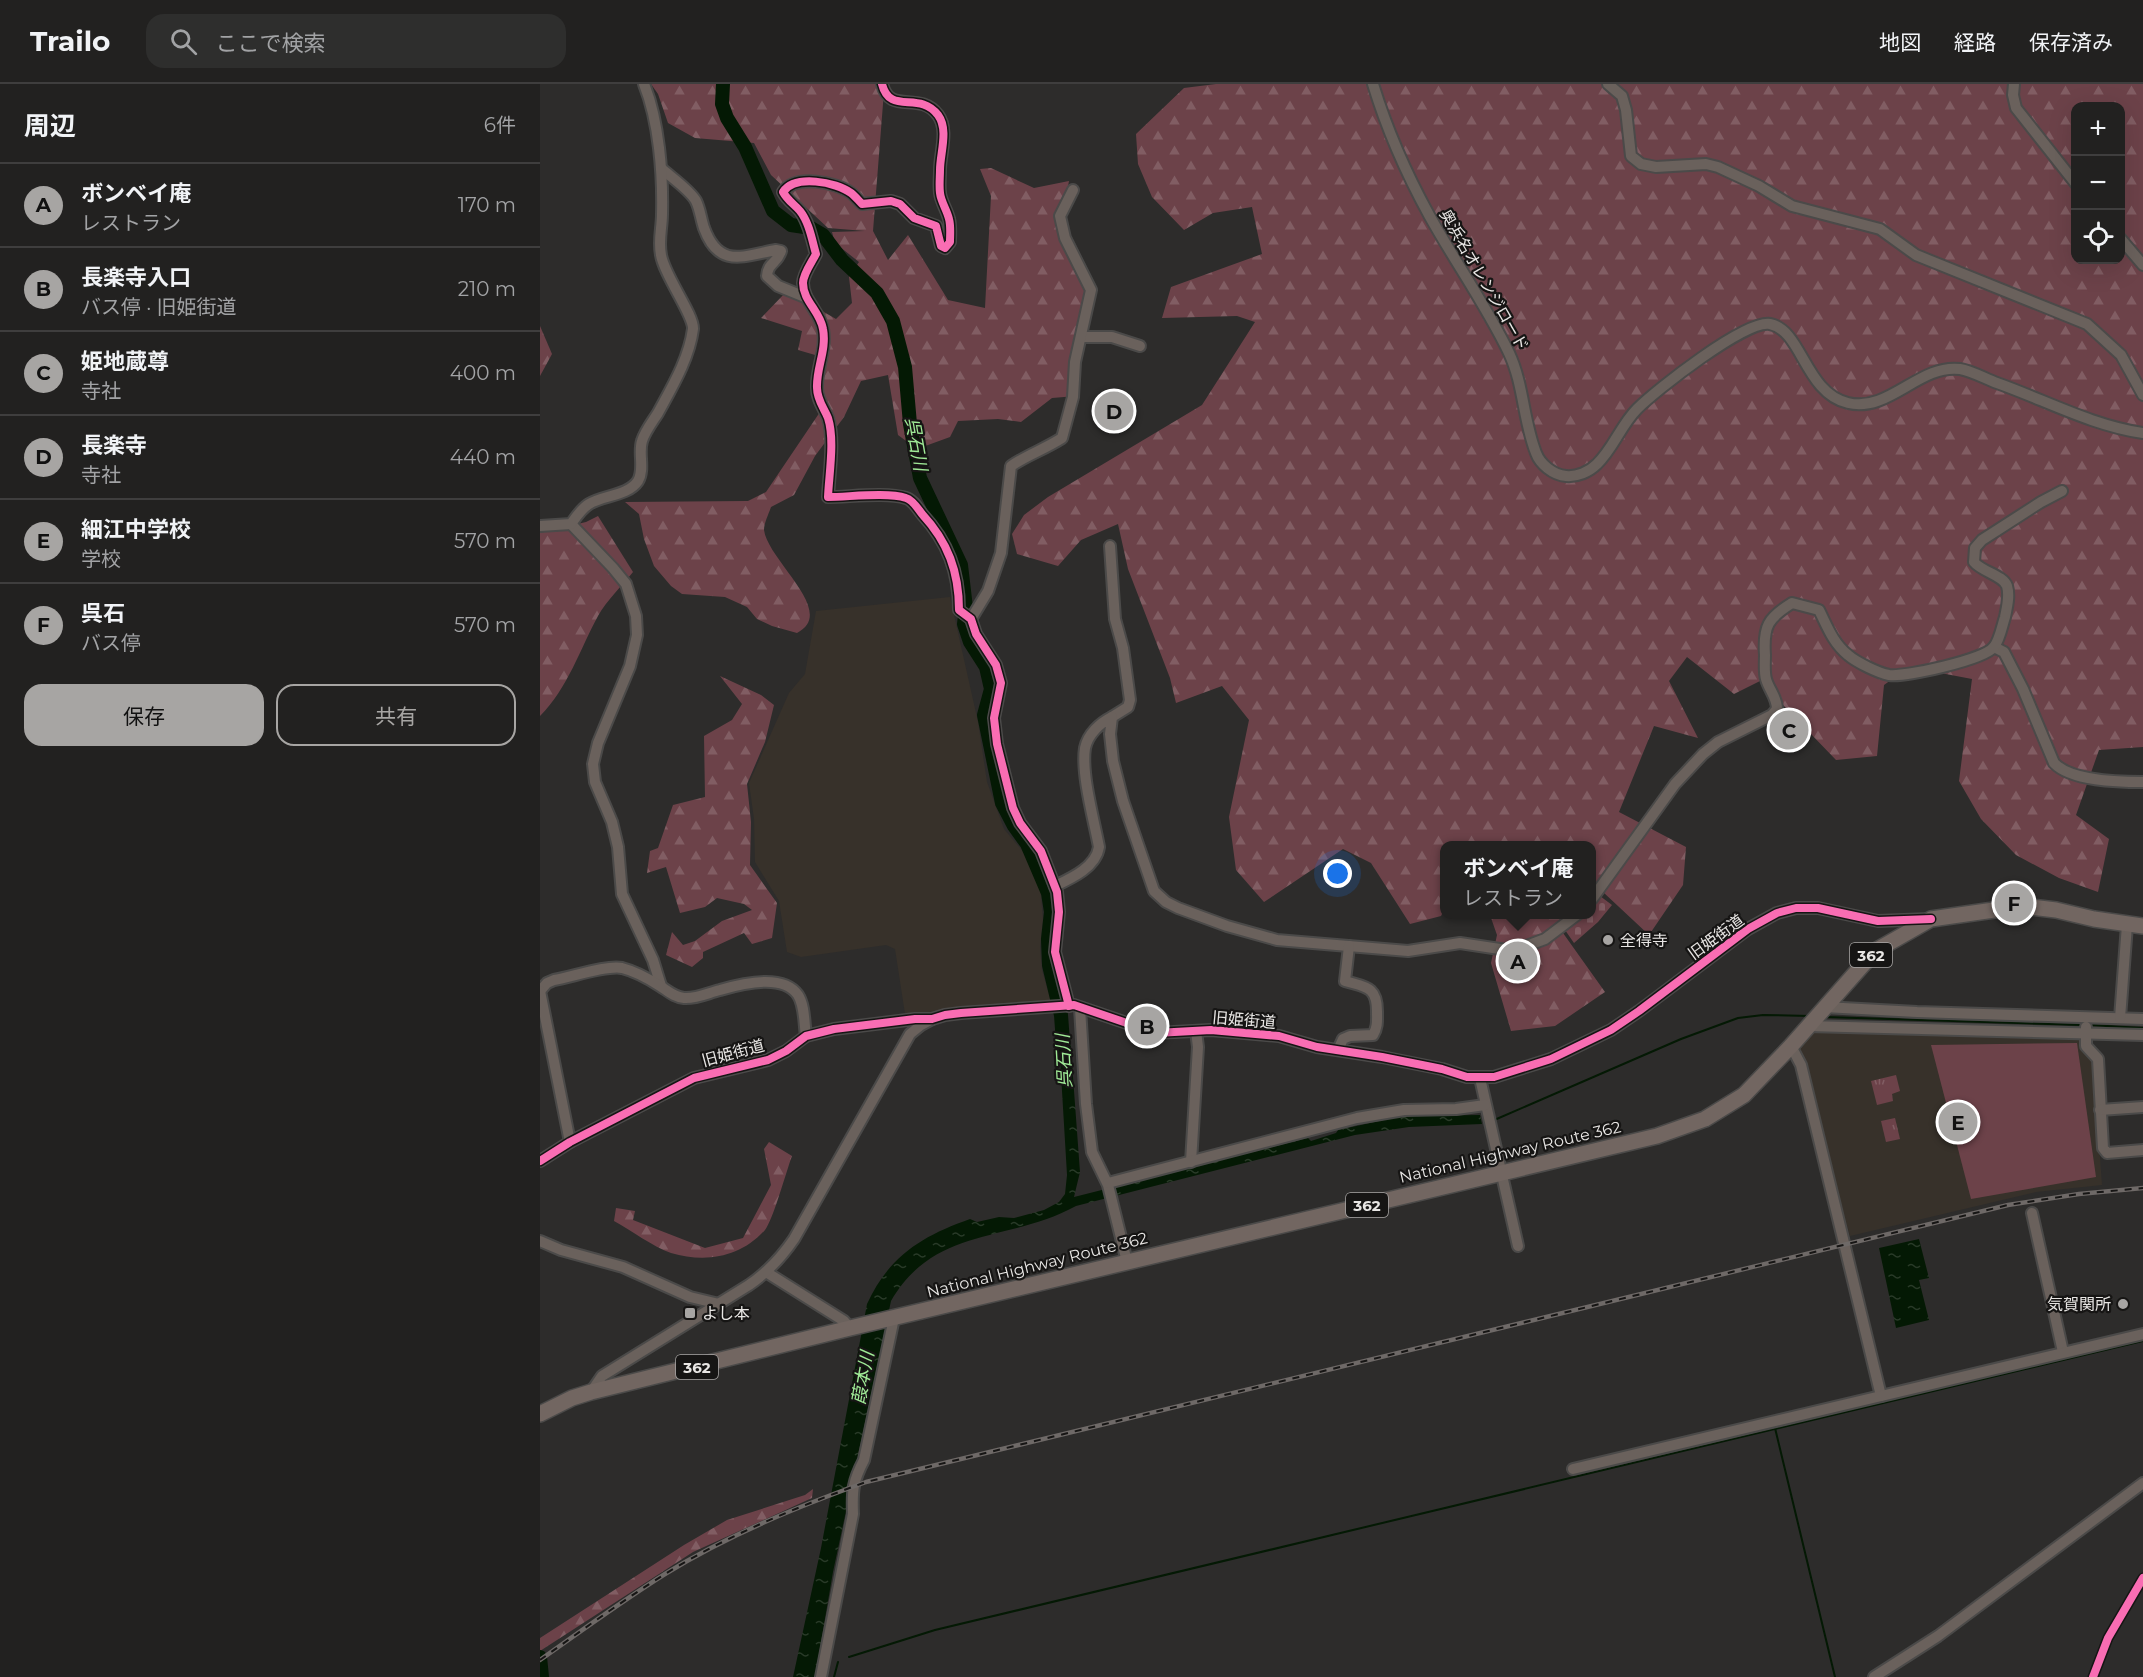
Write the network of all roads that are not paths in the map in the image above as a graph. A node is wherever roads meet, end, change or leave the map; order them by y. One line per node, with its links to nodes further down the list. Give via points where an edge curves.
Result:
1 (644, 84): 6 (street)
2 (882, 84): 11 (street, via 890,99 924,103 939,116 943,146 940,195 949,219 950,242 945,248 941,246 936,226 914,218 900,204 862,204 850,192 830,184 799,182 783,192 801,212 816,254 802,281)
3 (1373, 84): 15 (street, 奥浜名オレンジロード, via 1405,169 1517,369 1536,455 1550,470 1565,476 1583,474 1597,464 1635,410 1670,380 1730,339 1754,326 1771,324 1788,334 1818,384 1834,398 1850,404 1873,403 1931,374 1960,369 2126,431)
4 (1608, 84): 14 (street, via 1622,96 1631,156 1641,164 1718,167 1792,206 1880,229 1916,255 2087,324 2121,356)
5 (2014, 84): 7 (street, via 2016,108)
6 (662, 169): 11 (street, via 696,201 707,236 716,249 730,258 781,251 766,276); 17 (street, via 661,257 690,319 691,337 678,377 642,441 637,482 629,489 589,504)
7 (2071, 178)
8 (1073, 190): 12 (street, via 1060,216 1065,238 1091,291)
9 (2125, 243): 10 (street)
10 (2143, 264)
11 (805, 297): 20 (street, via 823,326 825,346 816,387 828,418 828,497 909,499 935,528 952,559 958,610)
12 (1082, 337): 13 (street, via 1112,337); 20 (street, via 1075,362 1073,398 1062,438 1011,466 1001,553 988,591)
13 (1140, 346)
14 (2143, 395)
15 (2143, 433)
16 (2062, 491): 21 (street, via 1975,548 1974,562 2007,586 2008,602)
17 (571, 524): 18 (street); 31 (street, via 626,584 636,616 637,635 630,666 593,764 595,782 618,847 622,894)
18 (540, 525)
19 (1110, 546): 22 (street, via 1114,619 1123,648 1130,700 1128,707)
20 (970, 619): 24 (street, via 1001,683 994,718 1013,808 1041,851)
21 (1994, 647): 23 (street, via 2004,652 2054,763 2062,771 2090,778); 25 (street, via 1979,657 1950,665 1889,675 1848,655 1832,639 1819,609 1792,603 1774,614 1766,627 1764,647 1766,679 1777,709 1703,754 1669,792)
22 (1112, 717): 24 (street, via 1096,728 1085,747 1098,856); 30 (street, via 1113,760 1154,891 1178,908 1242,930 1286,941)
23 (2143, 782)
24 (1055, 886): 34 (street, via 1059,912 1055,952)
25 (1596, 893)
26 (1572, 919): 30 (street, via 1545,939 1514,951 1460,943 1408,951)
27 (1931, 919): 28 (highway, National Highway Route 362 / 362, via 2022,906); 33 (highway, National Highway Route 362 / 362, via 1875,951); 46 (street, 旧姫街道, via 1878,921 1818,908 1777,913 1749,929 1611,1030 1551,1059 1501,1076)
28 (2127, 925): 29 (highway, National Highway Route 362 / 362); 36 (street)
29 (2143, 926)
30 (1349, 946): 45 (street, via 1345,981 1371,989 1377,997 1377,1027 1373,1035 1343,1039)
31 (661, 986): 32 (street, via 621,968 609,968 554,980); 43 (street, via 685,998 745,983 782,984 798,996)
32 (540, 994): 50 (street)
33 (1824, 1006): 35 (street); 39 (highway, National Highway Route 362 / 362)
34 (1071, 1007): 37 (street, 旧姫街道, via 945,1014); 40 (street, 旧姫街道, via 1156,1033); 55 (street, via 1092,1152)
35 (2086, 1017): 36 (street); 41 (street)
36 (2120, 1018): 38 (street)
37 (932, 1019): 43 (street, 旧姫街道, via 834,1029); 60 (street, via 910,1034 794,1239)
38 (2143, 1019)
39 (1808, 1026): 41 (street); 44 (highway, National Highway Route 362 / 362)
40 (1196, 1031): 45 (street, 旧姫街道, via 1235,1030); 53 (street)
41 (2086, 1033): 42 (street); 49 (street, via 2086,1046 2098,1059)
42 (2143, 1035)
43 (806, 1036): 50 (street, 旧姫街道, via 768,1060 694,1078)
44 (1791, 1046): 54 (highway, National Highway Route 362 / 362, via 1744,1095 1705,1119 1657,1136); 67 (street, via 1802,1065)
45 (1338, 1050): 46 (street, 旧姫街道)
46 (1480, 1078): 47 (street)
47 (1485, 1107): 53 (street, via 1404,1110 1357,1118); 54 (street)
48 (2143, 1107): 49 (street)
49 (2100, 1110): 51 (street, via 2103,1148 2107,1153)
50 (570, 1142): 52 (street, 旧姫街道)
51 (2143, 1150)
52 (540, 1161)
53 (1191, 1162): 55 (street)
54 (1501, 1173): 58 (street); 59 (highway, National Highway Route 362 / 362)
55 (1108, 1184): 59 (street)
56 (2032, 1213): 65 (street)
57 (540, 1241): 61 (street, via 623,1267 690,1297)
58 (1518, 1246)
59 (1127, 1262): 62 (highway, National Highway Route 362 / 362)
60 (766, 1272): 61 (street); 63 (street)
61 (719, 1304): 66 (street, via 602,1376)
62 (893, 1318): 63 (highway, National Highway Route 362 / 362); 71 (street, via 864,1460 854,1479 854,1514)
63 (853, 1327): 66 (highway, National Highway Route 362 / 362)
64 (2143, 1334): 65 (street)
65 (2064, 1352): 67 (street)
66 (591, 1392): 68 (highway, National Highway Route 362 / 362)
67 (1881, 1396): 69 (street)
68 (540, 1414)
69 (1573, 1469)
70 (2143, 1483): 72 (street, via 1938,1636)
71 (821, 1677)
72 (1874, 1677)

